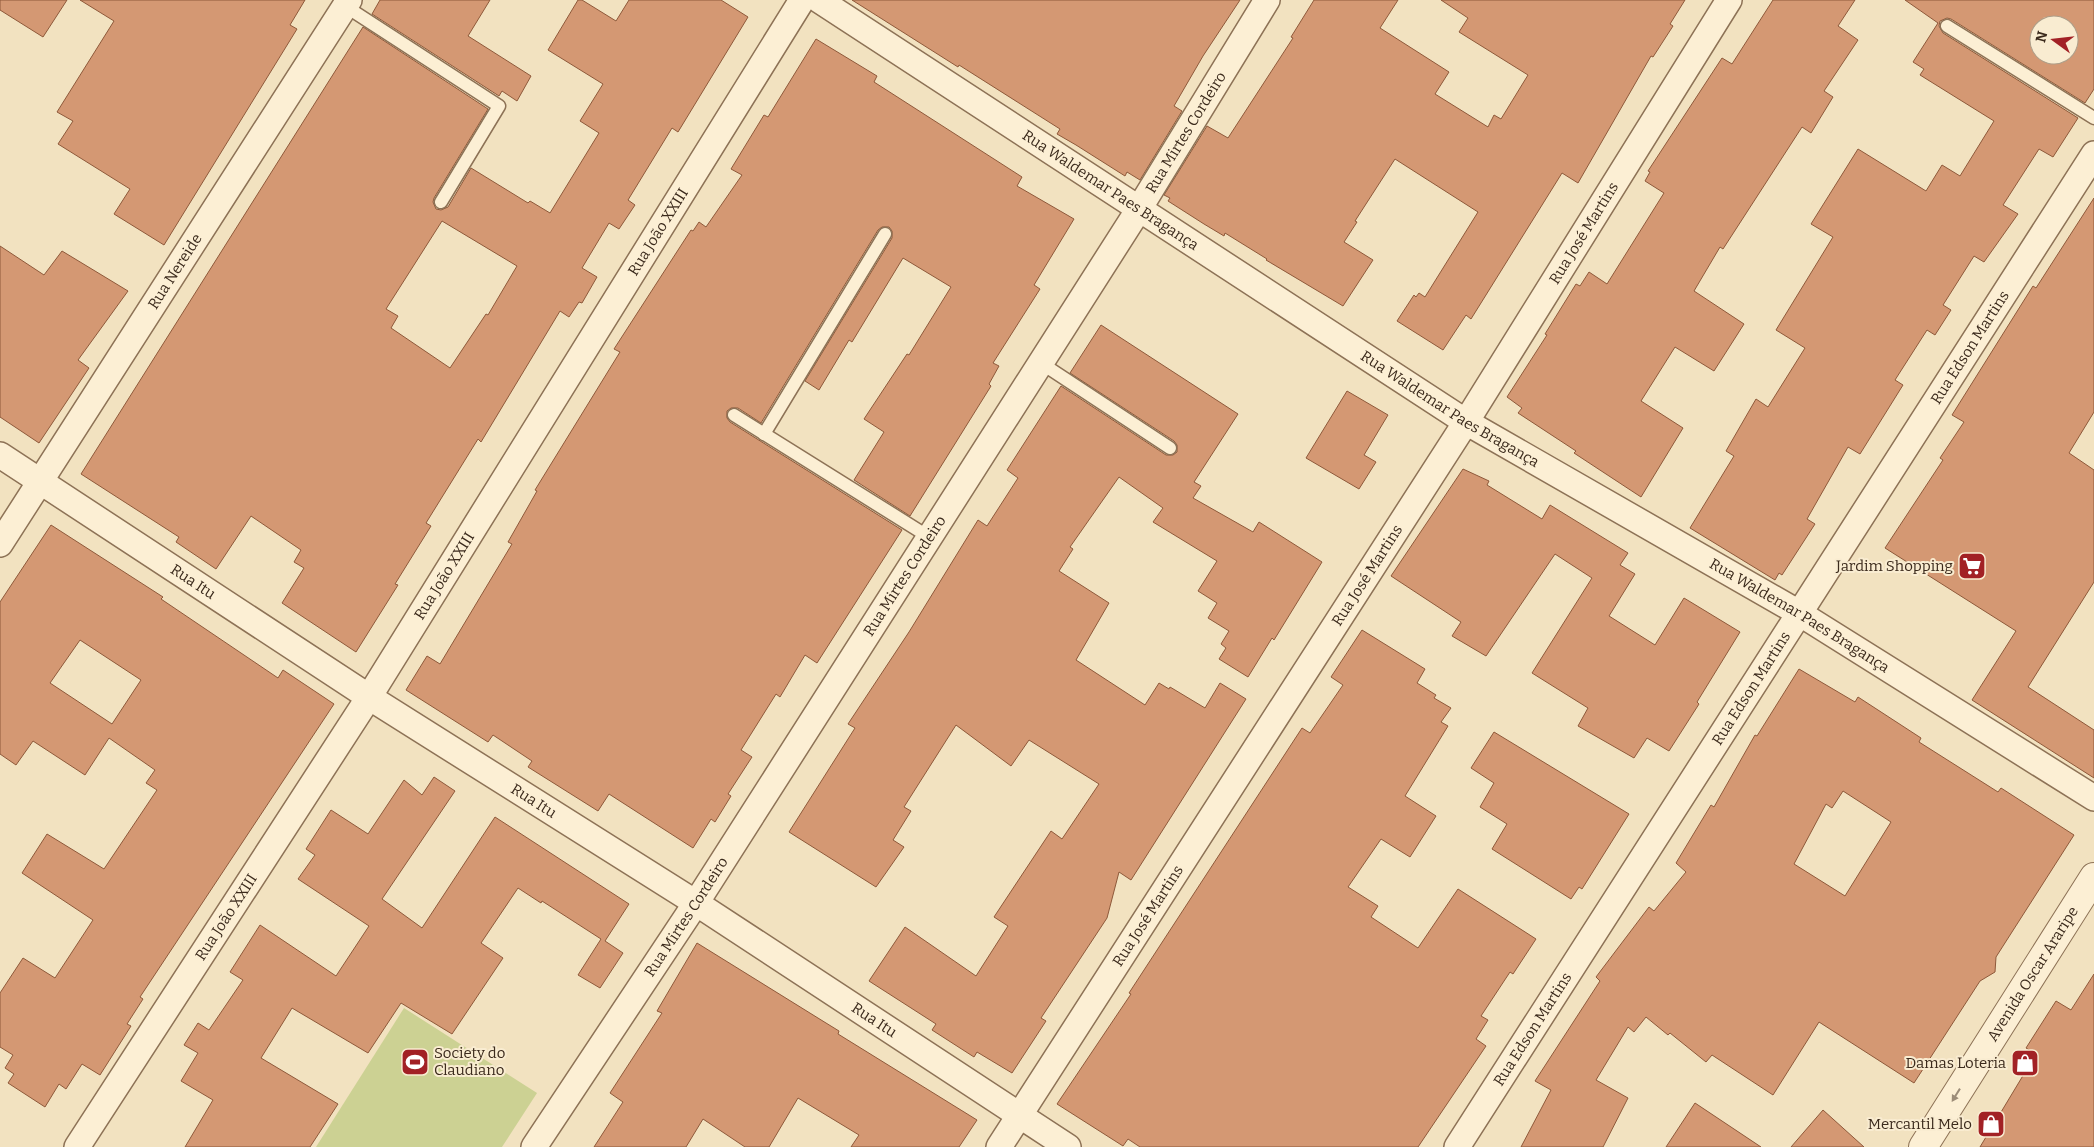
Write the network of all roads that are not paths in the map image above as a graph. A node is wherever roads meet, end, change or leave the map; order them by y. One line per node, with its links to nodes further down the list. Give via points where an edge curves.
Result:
1 (802, 0): 22 (street, Rua João XXIII)
2 (818, 0): 10 (street, Rua Waldemar Paes Bragança)
3 (1267, 0): 10 (street, Rua Mirtes Cordeiro)
4 (1729, 0): 14 (street, Rua José Martins)
5 (347, 3): 9 (lane, via 499,106); 18 (street, Rua Nereide)
6 (1947, 26): 7 (lane)
7 (2094, 118)
8 (2093, 156): 21 (street, Rua Edson Martins)
9 (441, 202)
10 (1139, 210): 12 (street, Rua Mirtes Cordeiro); 14 (street, Rua Waldemar Paes Bragança)
11 (885, 234): 15 (lane)
12 (1041, 363): 16 (lane); 19 (street, Rua Mirtes Cordeiro)
13 (734, 416): 15 (lane)
14 (1466, 422): 21 (street, Rua Waldemar Paes Bragança); 26 (street, Rua José Martins)
15 (764, 434): 19 (lane)
16 (1170, 448)
17 (0, 454): 18 (street, Rua Itu)
18 (40, 481): 20 (street, Rua Nereide); 22 (street, Rua Itu)
19 (930, 537): 25 (street, Rua Mirtes Cordeiro)
20 (0, 544)
21 (1799, 613): 23 (street, Rua Waldemar Paes Bragança); 31 (street, Rua Edson Martins)
22 (369, 697): 25 (street, Rua Itu); 27 (street, Rua João XXIII)
23 (2094, 798)
24 (2094, 877): 32 (street, Avenida Oscar Araripe, one-way to 32)
25 (696, 903): 26 (street, Rua Itu); 28 (street, Rua Mirtes Cordeiro)
26 (1019, 1116): 29 (street, Rua José Martins); 30 (street, Rua Itu)
27 (77, 1147)
28 (534, 1147)
29 (999, 1147)
30 (1068, 1147)
31 (1457, 1147)
32 (1923, 1147)

